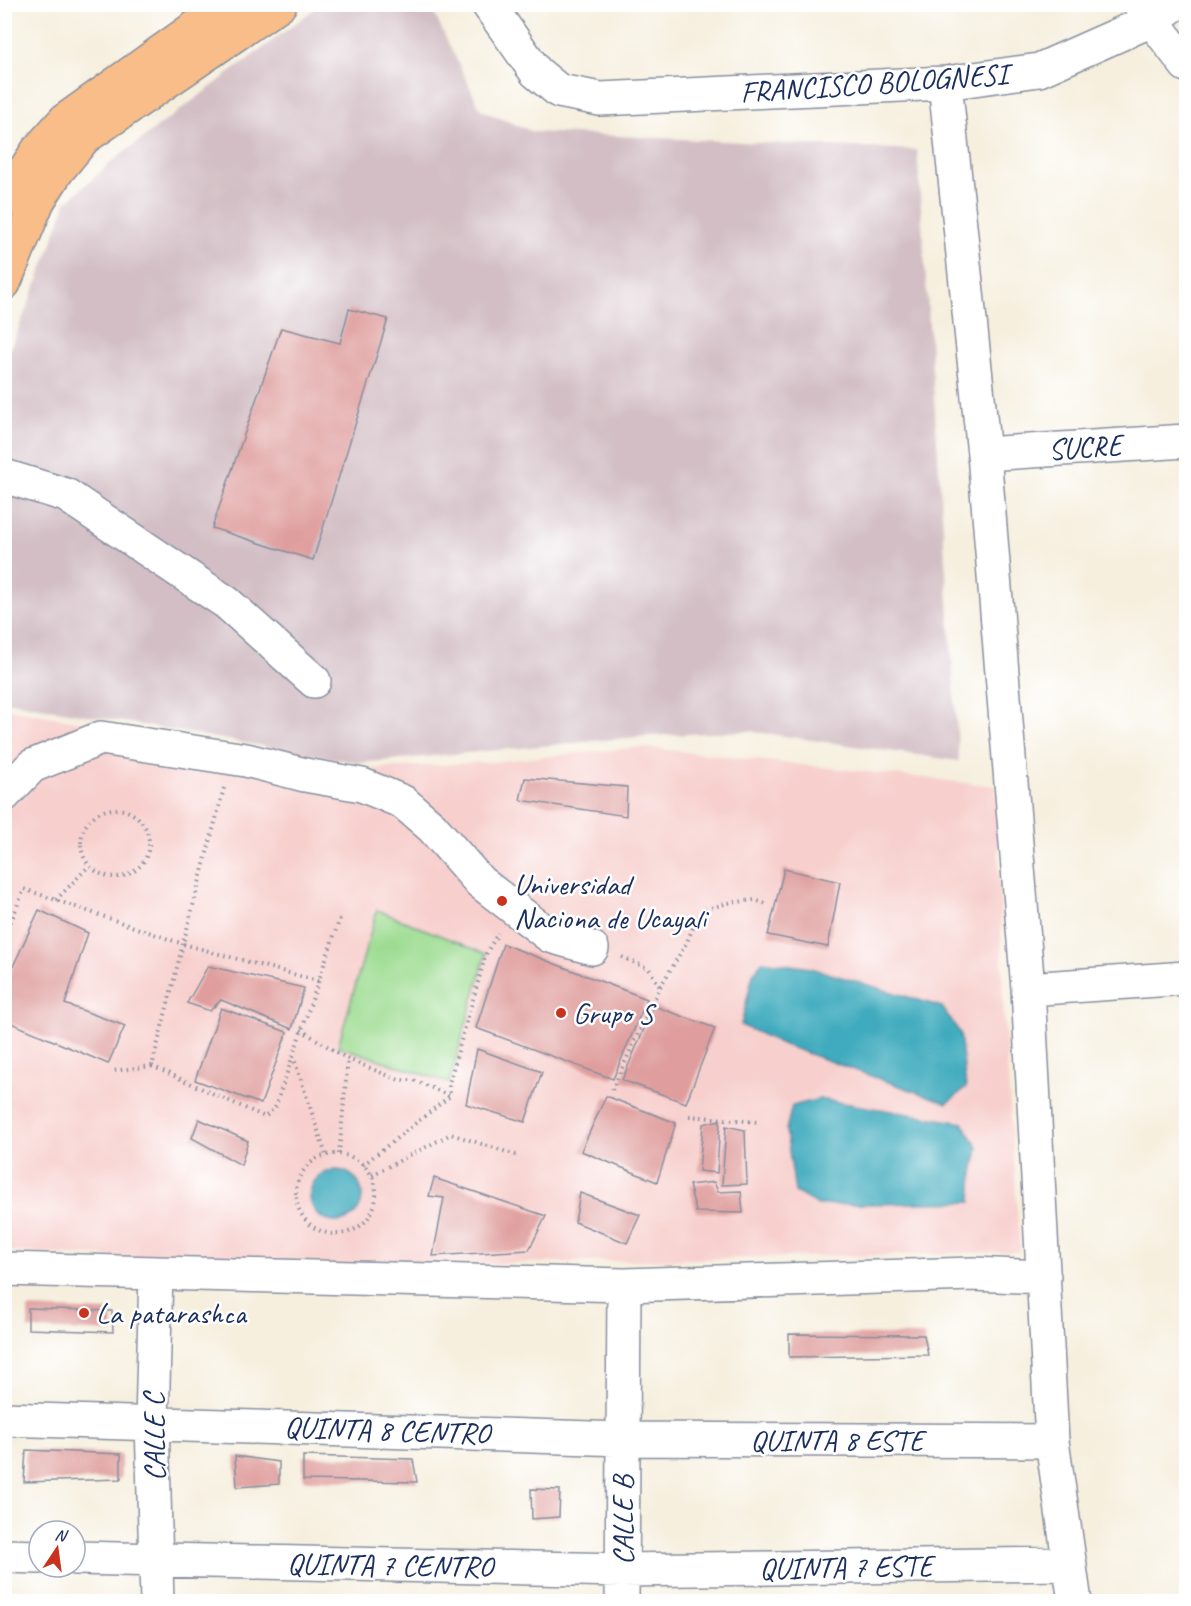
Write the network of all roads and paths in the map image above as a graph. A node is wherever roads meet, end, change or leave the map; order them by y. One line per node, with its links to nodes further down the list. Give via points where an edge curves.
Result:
1 (228, 4): 7 (main road, via 64,121 38,150)
2 (280, 4): 7 (main road, via 84,138 57,171)
3 (488, 4): 6 (street, FRANCISCO BOLOGNESI, via 536,72 559,91 600,99)
4 (1155, 10): 5 (street); 6 (street, FRANCISCO BOLOGNESI, via 1039,70)
5 (1186, 65)
6 (945, 83): 11 (street)
7 (14, 198): 8 (main road)
8 (12, 241): 9 (main road)
9 (4, 283)
10 (1186, 441): 11 (street, SUCRE)
11 (984, 454): 27 (street)
12 (4, 476): 13 (street, via 66,495 227,603)
13 (314, 681)
14 (232, 759): 15 (street, via 100,738 32,766); 19 (street, via 362,785 403,802 432,827 480,882); 22 (path)
15 (4, 795)
16 (89, 866): 16 (path, via 80,846 85,825 93,816 114,808 135,815 144,824 149,834 147,857 132,874 109,878); 17 (path)
17 (56, 900): 21 (path, via 24,889); 22 (path)
18 (767, 904): 26 (path, via 755,900 707,909 697,918)
19 (521, 913): 23 (street, via 550,936); 34 (path, via 500,930 486,954 449,1083)
20 (341, 915): 25 (path)
21 (4, 939)
22 (183, 944): 25 (path); 31 (path)
23 (592, 948): 26 (path, via 650,969)
24 (1186, 978): 27 (street)
25 (318, 981): 28 (path)
26 (660, 987): 33 (path)
27 (1028, 989): 44 (street)
28 (301, 1030): 29 (path); 30 (path)
29 (292, 1056): 31 (path, via 275,1108 265,1117); 38 (path)
30 (348, 1059): 34 (path); 37 (path)
31 (152, 1066): 32 (path)
32 (112, 1071)
33 (612, 1090)
34 (450, 1096): 40 (path)
35 (689, 1116): 36 (path)
36 (758, 1122)
37 (339, 1154): 38 (path); 40 (path)
38 (326, 1155): 41 (path, via 304,1170 297,1188 298,1207 314,1228 340,1234 363,1224 376,1201)
39 (516, 1155): 41 (path, via 451,1134)
40 (363, 1165): 41 (path)
41 (372, 1175)
42 (4, 1269): 43 (street)
43 (156, 1273): 45 (street); 47 (street, CALLE C)
44 (1044, 1277): 45 (street, via 973,1274); 49 (street)
45 (624, 1285): 48 (street, CALLE B)
46 (4, 1419): 47 (street)
47 (152, 1422): 48 (street, QUINTA 8 CENTRO); 53 (street, CALLE C)
48 (622, 1438): 49 (street, QUINTA 8 ESTE); 55 (street, CALLE B)
49 (1052, 1441): 54 (street)
50 (4, 1556): 51 (street)
51 (27, 1557)
52 (87, 1558): 53 (street, QUINTA 7 CENTRO)
53 (158, 1560): 55 (street, QUINTA 7 CENTRO); 56 (street, CALLE C)
54 (1070, 1564): 55 (street, QUINTA 7 ESTE); 57 (street)
55 (622, 1586)
56 (157, 1602)
57 (1075, 1602)

